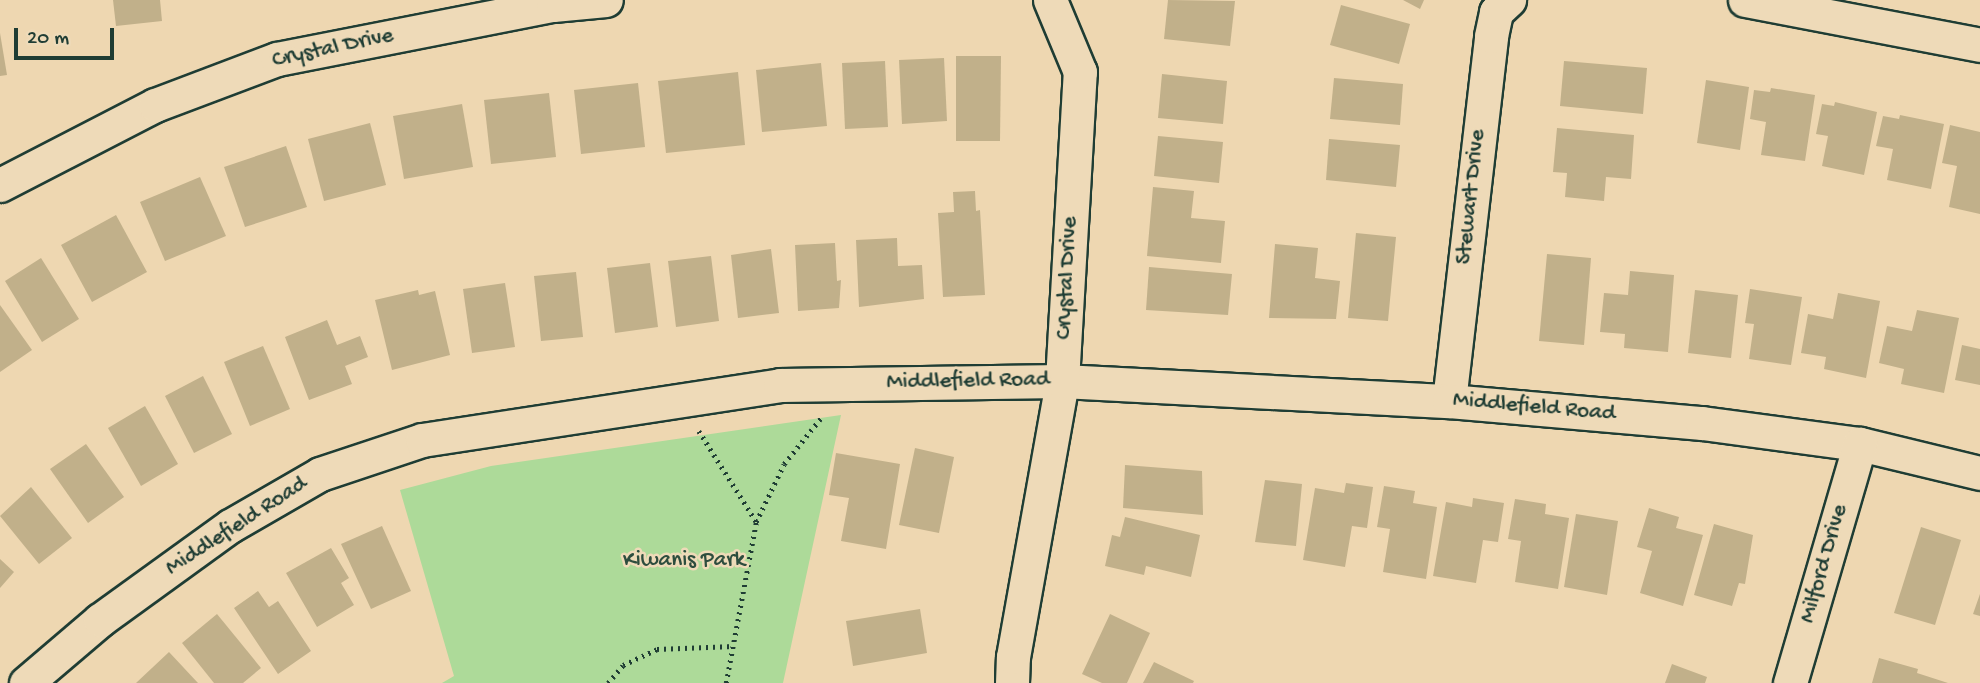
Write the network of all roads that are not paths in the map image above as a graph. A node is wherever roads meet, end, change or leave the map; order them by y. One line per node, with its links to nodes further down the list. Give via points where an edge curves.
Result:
1 (606, 0): 6 (street, Crystal Drive, via 553,5 277,59 155,104)
2 (1050, 0): 7 (street, Crystal Drive, via 1080,72)
3 (1509, 0): 8 (street, Stewart Drive, via 1496,12 1490,36)
4 (1745, 0): 5 (street)
5 (1980, 45)
6 (0, 185)
7 (1062, 381): 8 (street, Middlefield Road); 11 (street, Middlefield Road, via 780,385 422,440 320,474 229,526 100,620); 12 (street, Crystal Drive)
8 (1450, 401): 9 (street, Middlefield Road, via 1702,423)
9 (1860, 444): 10 (street, Middlefield Road); 13 (street, Milford Drive)
10 (1980, 472)
11 (26, 683)
12 (1012, 683)
13 (1790, 683)

